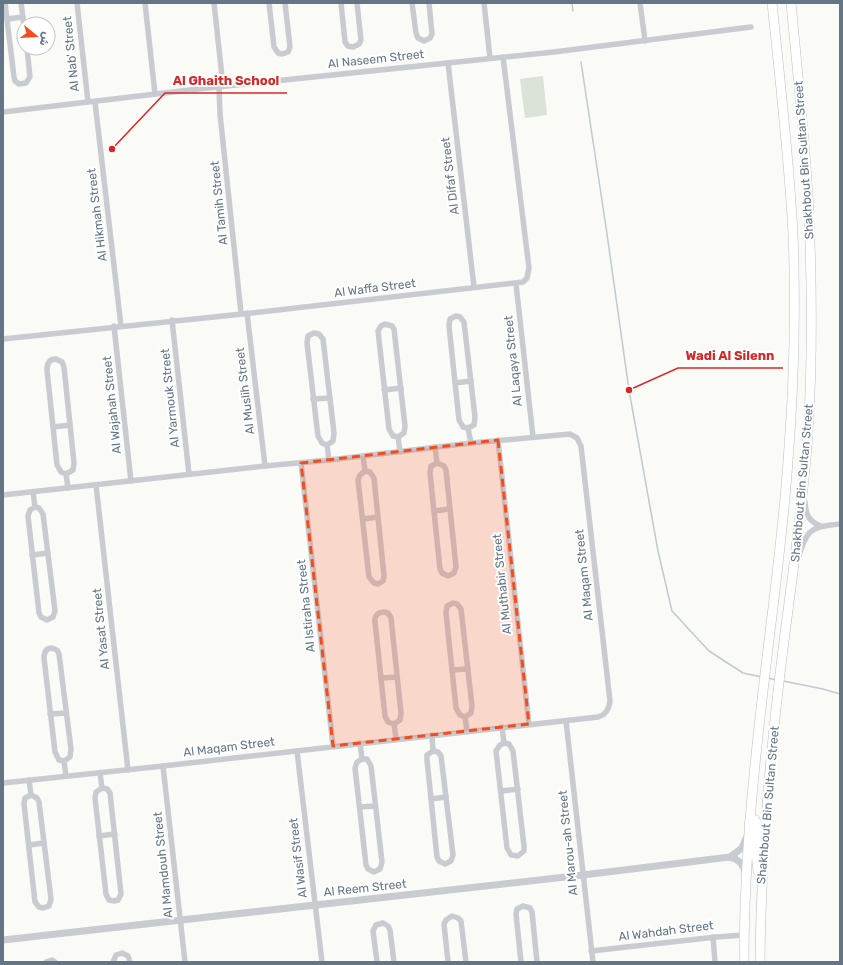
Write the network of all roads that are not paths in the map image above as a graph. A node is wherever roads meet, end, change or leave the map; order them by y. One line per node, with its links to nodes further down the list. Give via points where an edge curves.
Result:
1 (5, 3): 18 (street)
2 (22, 3): 16 (street)
3 (77, 3): 27 (street, Al Nab' Street)
4 (145, 3): 26 (street)
5 (214, 3): 25 (street, Al Tamih Street)
6 (269, 3): 7 (street, via 274,47 282,54 288,52 290,47)
7 (285, 3)
8 (341, 3): 9 (street, via 345,42 353,47 361,40)
9 (357, 3)
10 (412, 3): 11 (street, via 416,33 419,39 424,41 432,34)
11 (429, 3)
12 (484, 3): 23 (street)
13 (640, 3): 20 (street)
14 (772, 3): 112 (main road, Shakhbout Bin Sultan Street, via 785,123 792,227 794,354 782,528)
15 (791, 3): 64 (main road, Shakhbout Bin Sultan Street, via 808,194 812,281 808,431)
16 (23, 16)
17 (16, 17): 18 (street)
18 (7, 18): 21 (street, via 14,77 19,84 26,83 30,77)
19 (751, 27): 20 (street, Al Naseem Street)
20 (645, 41): 22 (street, Al Naseem Street)
21 (28, 56)
22 (503, 57): 23 (street, Al Naseem Street); 30 (street, via 528,268 525,280)
23 (490, 58): 24 (street, Al Naseem Street)
24 (448, 62): 25 (street, Al Naseem Street); 31 (street, Al Difaf Street)
25 (219, 87): 26 (street, Al Naseem Street); 32 (street, Al Tamih Street, via 218,106 239,290)
26 (155, 94): 28 (street, Al Naseem Street)
27 (88, 102): 28 (street, Al Naseem Street); 29 (street, Al Naseem Street)
28 (95, 102): 35 (street, Al Hikmah Street)
29 (3, 112)
30 (516, 284): 31 (street, Al Waffa Street); 46 (street, Al Laqaya Street)
31 (474, 287): 32 (street, Al Waffa Street)
32 (244, 313): 33 (street, Al Waffa Street); 57 (street, Al Muslih Street)
33 (172, 320): 35 (street, Al Waffa Street); 60 (street, Al Yarmouk Street)
34 (114, 326): 35 (street, Al Waffa Street); 36 (street, Al Waffa Street); 61 (street, Al Wajahah Street)
35 (121, 326)
36 (3, 339)
37 (471, 381): 38 (street); 38 (street, via 464,322 456,316 450,319 449,326); 45 (street, via 475,420)
38 (455, 383): 45 (street, via 460,420 462,425)
39 (401, 388): 40 (street); 40 (street, via 394,329 385,324 378,331); 47 (street, via 405,429 404,434)
40 (384, 390): 47 (street, via 389,432)
41 (330, 398): 42 (street); 42 (street, via 322,339 314,333 308,336 306,343); 50 (street, via 334,436 333,441)
42 (313, 399): 50 (street, via 318,439)
43 (70, 425): 44 (street); 44 (street, via 63,365 59,359 54,359 48,363 47,370); 59 (street, via 74,468)
44 (53, 427): 59 (street, via 57,465 59,470)
45 (468, 428): 49 (street)
46 (533, 436): 48 (street, Al Maqam Street); 84 (street, Al Maqam Street, via 573,434 579,440 582,456 610,704 607,712 600,717)
47 (398, 437): 52 (street)
48 (498, 440): 49 (street, Al Maqam Street); 86 (street, Al Muthabir Street)
49 (471, 443): 51 (street, Al Maqam Street)
50 (327, 444): 54 (street)
51 (435, 447): 52 (street, Al Maqam Street); 56 (street)
52 (400, 452): 53 (street, Al Maqam Street)
53 (363, 456): 54 (street, Al Maqam Street); 58 (street)
54 (329, 460): 55 (street, Al Maqam Street)
55 (301, 463): 57 (street, Al Maqam Street); 93 (street, Al Istiraha Street)
56 (437, 463): 68 (street, via 445,468); 69 (street, via 430,470)
57 (265, 466): 60 (street, Al Maqam Street)
58 (365, 472): 70 (street, via 370,472 373,476); 71 (street, via 358,480)
59 (66, 474): 63 (street)
60 (189, 474): 61 (street, Al Maqam Street)
61 (131, 481): 62 (street, Al Maqam Street)
62 (96, 485): 63 (street, Al Maqam Street); 99 (street, Al Yasat Street)
63 (68, 488): 65 (street, Al Maqam Street)
64 (803, 488): 73 (street, via 807,517); 76 (main road, Shakhbout Bin Sultan Street)
65 (33, 492): 66 (street, Al Maqam Street); 67 (street)
66 (3, 495)
67 (35, 507): 74 (street, via 42,512); 75 (street, via 30,510 28,516)
68 (450, 509): 69 (street); 69 (street, via 456,569 448,576 440,569)
69 (434, 511)
70 (378, 517): 71 (street); 71 (street, via 384,577 378,584 370,578)
71 (363, 519)
72 (840, 524): 73 (street)
73 (821, 526): 76 (street, via 807,536)
74 (48, 553): 75 (street); 75 (street, via 54,613 51,619 47,620 40,617 39,613)
75 (32, 555)
76 (795, 569): 120 (main road, Shakhbout Bin Sultan Street, via 775,720)
77 (468, 669): 78 (street); 78 (street, via 461,609 453,603 446,610); 83 (street, via 472,708 470,715)
78 (452, 670): 83 (street, via 457,711)
79 (397, 676): 80 (street); 80 (street, via 391,618 388,613 382,612 375,620); 85 (street, via 401,716)
80 (381, 678): 85 (street, via 385,718)
81 (66, 713): 82 (street); 82 (street, via 59,654 56,649 50,648 45,651 44,658); 97 (street, via 71,755)
82 (50, 714): 97 (street, via 55,752 59,760)
83 (465, 717): 88 (street)
84 (566, 721): 86 (street, Al Maqam Street); 118 (street, Al Marou-ah Street)
85 (394, 724): 90 (street)
86 (529, 724): 87 (street, Al Maqam Street)
87 (502, 727): 88 (street, Al Maqam Street); 92 (street)
88 (467, 731): 89 (street, Al Maqam Street)
89 (432, 735): 90 (street, Al Maqam Street); 95 (street)
90 (396, 739): 91 (street, Al Maqam Street)
91 (360, 743): 93 (street, Al Maqam Street); 96 (street)
92 (504, 743): 105 (street, via 513,748); 106 (street, via 496,751)
93 (333, 746): 94 (street, Al Maqam Street)
94 (296, 751): 98 (street, Al Maqam Street); 121 (street, Al Wasif Street)
95 (434, 751): 108 (street, via 441,756); 109 (street, via 426,758)
96 (362, 758): 110 (street, via 370,763); 111 (street, via 355,766)
97 (64, 761): 101 (street)
98 (163, 766): 99 (street, Al Maqam Street); 122 (street, Al Mamdouh Street)
99 (128, 770): 100 (street, Al Maqam Street)
100 (100, 773): 101 (street, Al Maqam Street); 104 (street)
101 (66, 776): 102 (street, Al Maqam Street)
102 (29, 780): 103 (street, Al Maqam Street); 107 (street)
103 (3, 783)
104 (102, 788): 113 (street, via 107,789 110,794); 114 (street, via 95,796)
105 (518, 789): 106 (street); 106 (street, via 524,849 516,856 511,855 507,848)
106 (501, 791)
107 (31, 795): 115 (street, via 39,800); 116 (street, via 24,802)
108 (446, 797): 109 (street); 109 (street, via 453,855 451,861 445,864 439,861 438,857)
109 (431, 799)
110 (376, 806): 111 (street); 111 (street, via 382,865 374,872 366,865)
111 (360, 807)
112 (749, 826): 117 (street, via 747,840 742,848); 119 (main road, Shakhbout Bin Sultan Street); 120 (main road, via 754,820 758,823 757,862)
113 (115, 834): 114 (street); 114 (street, via 121,894 118,900 114,901 106,896)
114 (99, 836)
115 (44, 843): 116 (street); 116 (street, via 51,902 43,908 35,902)
116 (29, 845)
117 (730, 857): 118 (street, Al Reem Street); 119 (street, via 741,864)
118 (583, 875): 121 (street, Al Reem Street); 126 (street, Al Marou-ah Street)
119 (746, 878): 123 (main road, Shakhbout Bin Sultan Street)
120 (761, 886): 142 (main road, Shakhbout Bin Sultan Street)
121 (314, 904): 122 (street, Al Reem Street); 132 (street, Al Wasif Street)
122 (180, 920): 125 (street, Al Reem Street); 131 (street, Al Mamdouh Street)
123 (744, 935): 124 (street, Al Wahdah Street); 141 (main road, Shakhbout Bin Sultan Street)
124 (714, 937): 126 (street, Al Wahdah Street); 140 (street)
125 (3, 940)
126 (591, 951): 139 (street, Al Marou-ah Street)
127 (46, 962): 128 (street)
128 (56, 962)
129 (114, 962): 130 (street, via 116,955 122,953 128,956)
130 (130, 962)
131 (185, 962)
132 (322, 962)
133 (377, 962): 134 (street, via 373,931 382,923 390,930)
134 (394, 962)
135 (448, 962): 136 (street, via 444,924 452,916 461,921)
136 (466, 962)
137 (521, 962): 138 (street, via 516,914 523,906 532,912)
138 (538, 962)
139 (592, 962)
140 (715, 962)
141 (744, 962)
142 (760, 962)

